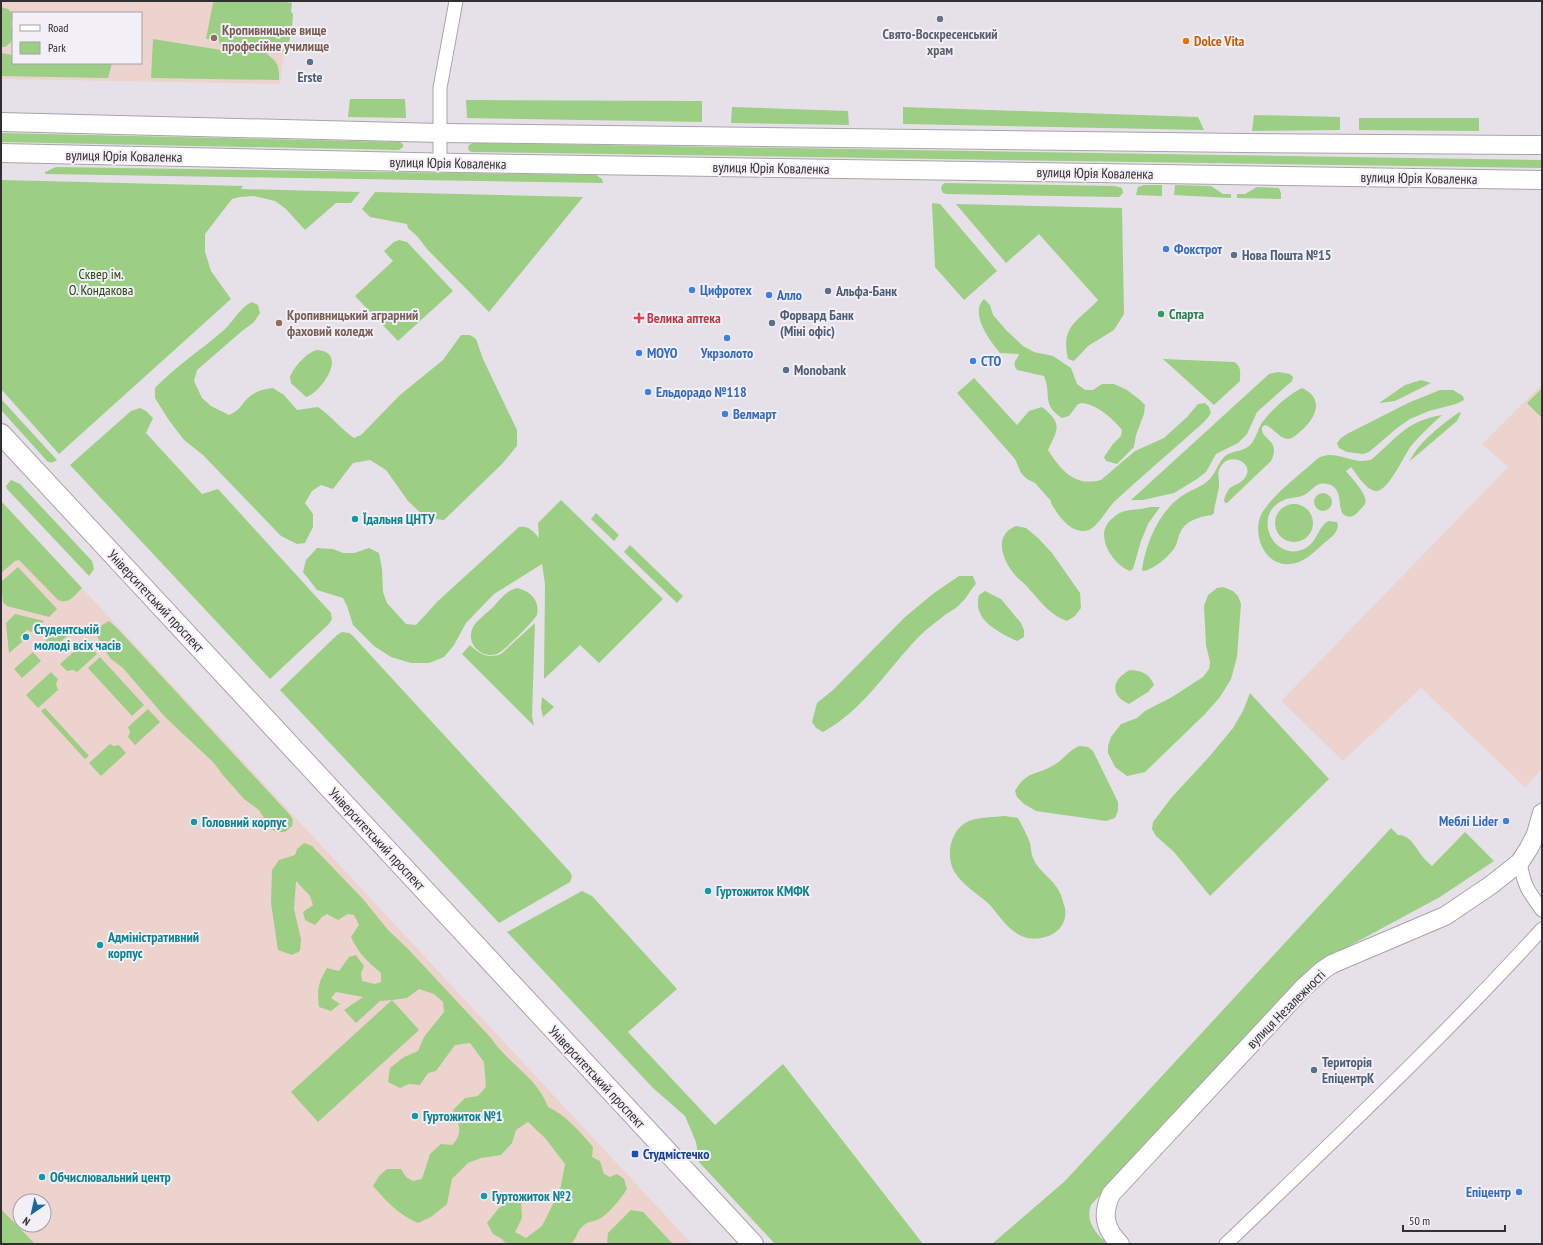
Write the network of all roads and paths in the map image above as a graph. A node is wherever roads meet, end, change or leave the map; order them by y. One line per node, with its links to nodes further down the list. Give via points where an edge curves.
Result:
1 (456, 1): 3 (street, via 440,88)
2 (1, 122): 3 (main road)
3 (440, 133): 4 (main road); 6 (street)
4 (1542, 145)
5 (1, 153): 6 (main road, вулиця Юрія Коваленка)
6 (440, 163): 7 (main road, вулиця Юрія Коваленка)
7 (1542, 180)
8 (1, 434): 13 (main road, Університетський проспект)
9 (1542, 813): 10 (main road, вулиця Незалежності, via 1536,834)
10 (1520, 862): 11 (street, via 1522,878 1527,889); 14 (main road, вулиця Незалежності, via 1445,916 1332,964 1304,987 1111,1194 1105,1213 1106,1222 1113,1237)
11 (1542, 910)
12 (1542, 929): 15 (street, via 1381,1096)
13 (753, 1244)
14 (1120, 1244)
15 (1226, 1244)

